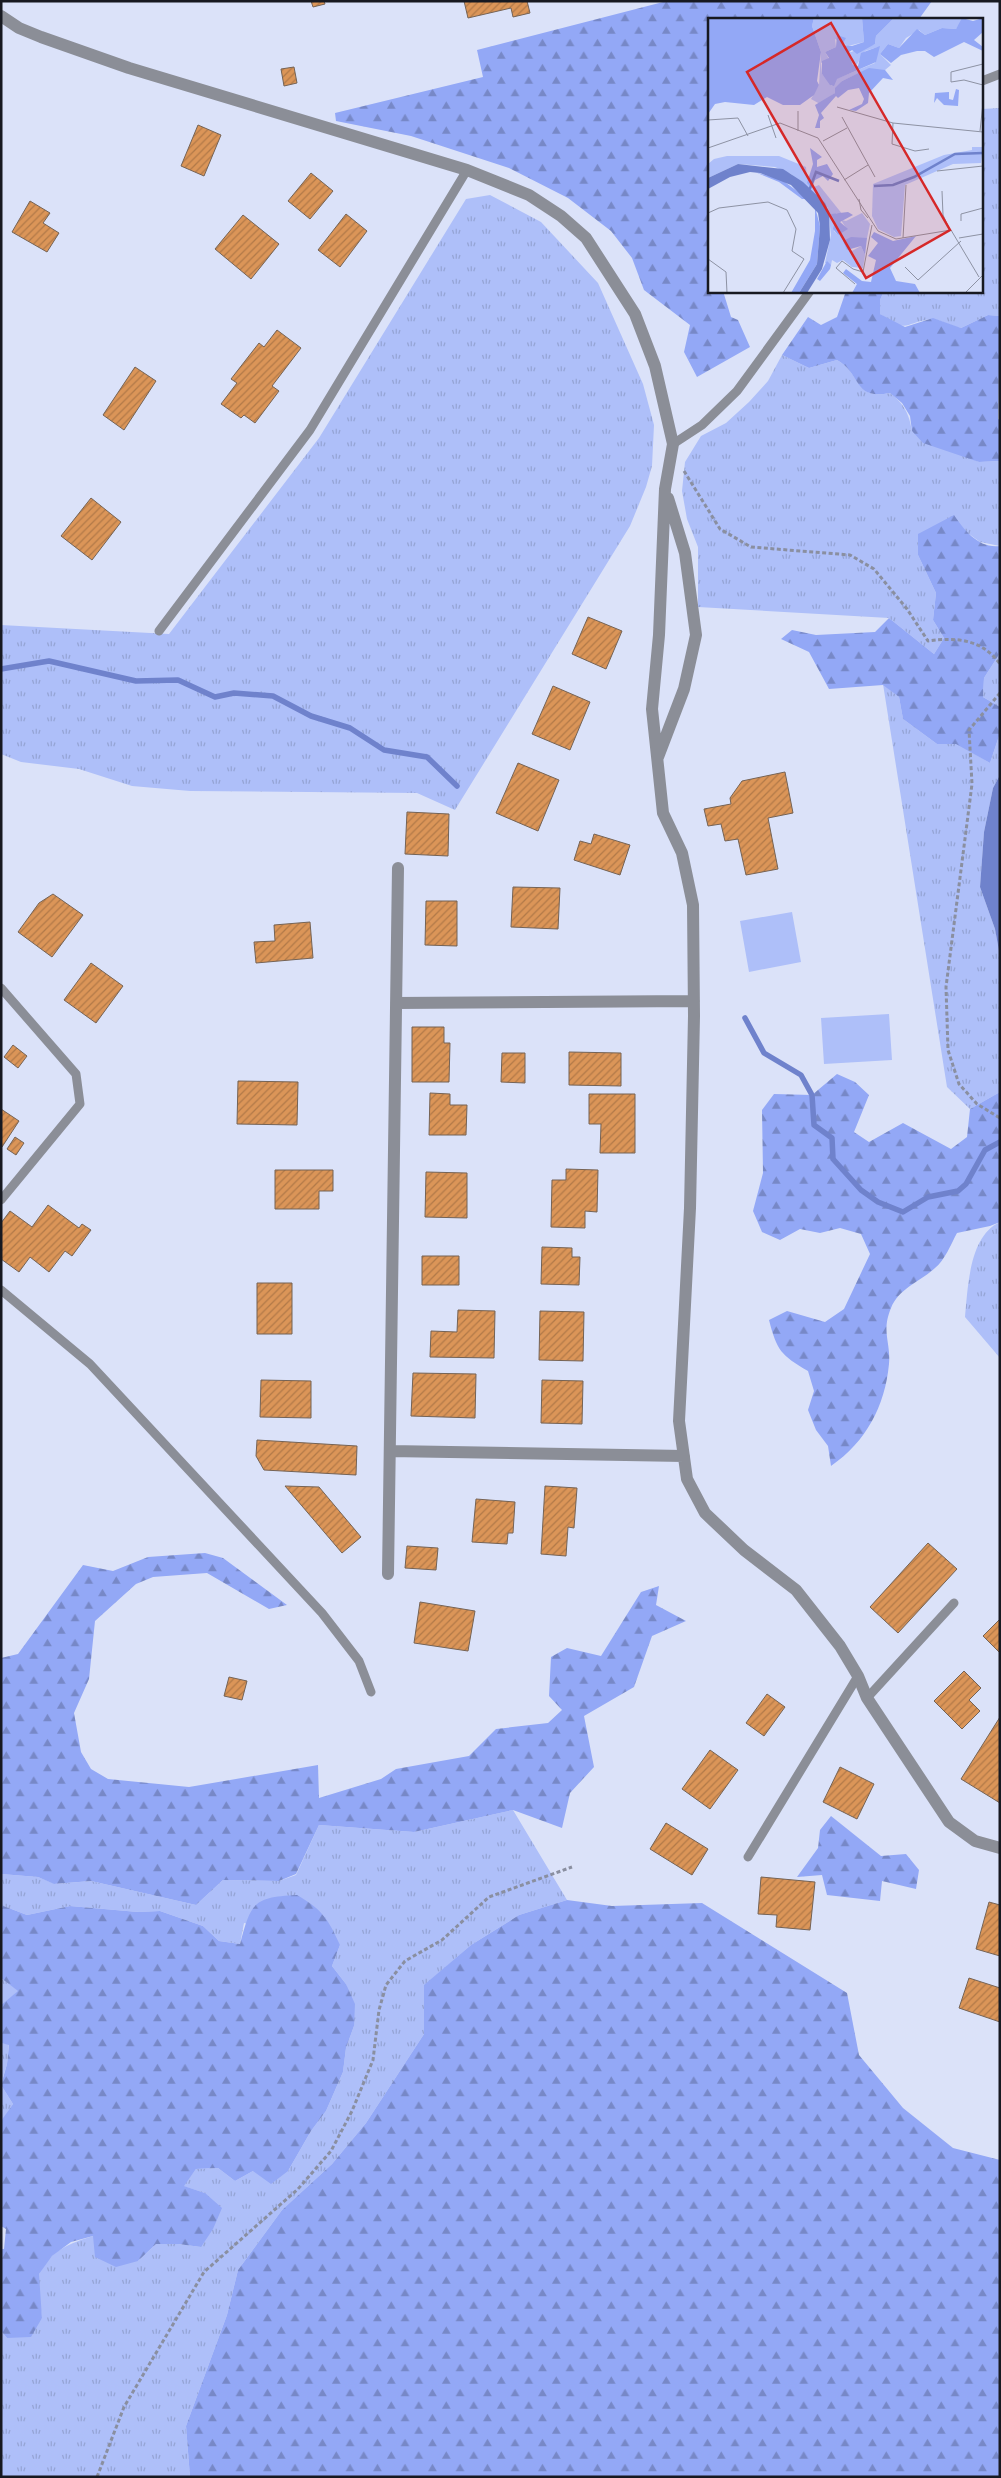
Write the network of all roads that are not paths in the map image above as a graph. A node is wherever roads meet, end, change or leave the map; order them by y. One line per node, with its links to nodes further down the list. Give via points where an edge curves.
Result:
1 (1, 16): 4 (street, via 41,37 129,68)
2 (1000, 74): 3 (lane)
3 (984, 80)
4 (467, 170): 6 (street, via 529,195 561,216 586,238 635,314 655,366); 8 (lane, via 310,430)
5 (809, 292): 6 (lane, via 737,390 702,425)
6 (672, 448): 7 (street)
7 (665, 489): 9 (street, via 659,636 652,709); 9 (street, via 685,552 696,635 684,689)
8 (159, 630)
9 (657, 761): 12 (street, via 663,814 682,853 693,904)
10 (398, 868): 13 (street)
11 (1, 988): 14 (lane, via 76,1074 80,1104)
12 (694, 1001): 13 (street); 17 (street, via 690,1208 679,1421)
13 (396, 1003): 16 (street)
14 (1, 1200)
15 (1, 1290): 21 (lane, via 90,1364 315,1605 358,1661)
16 (390, 1451): 17 (street); 18 (street)
17 (684, 1456): 20 (street, via 687,1479 705,1513 744,1550 796,1590 840,1646)
18 (388, 1574)
19 (954, 1603): 22 (lane)
20 (858, 1676): 22 (street); 24 (lane)
21 (371, 1692)
22 (867, 1698): 23 (street, via 949,1822 975,1841)
23 (1000, 1848)
24 (748, 1857)

